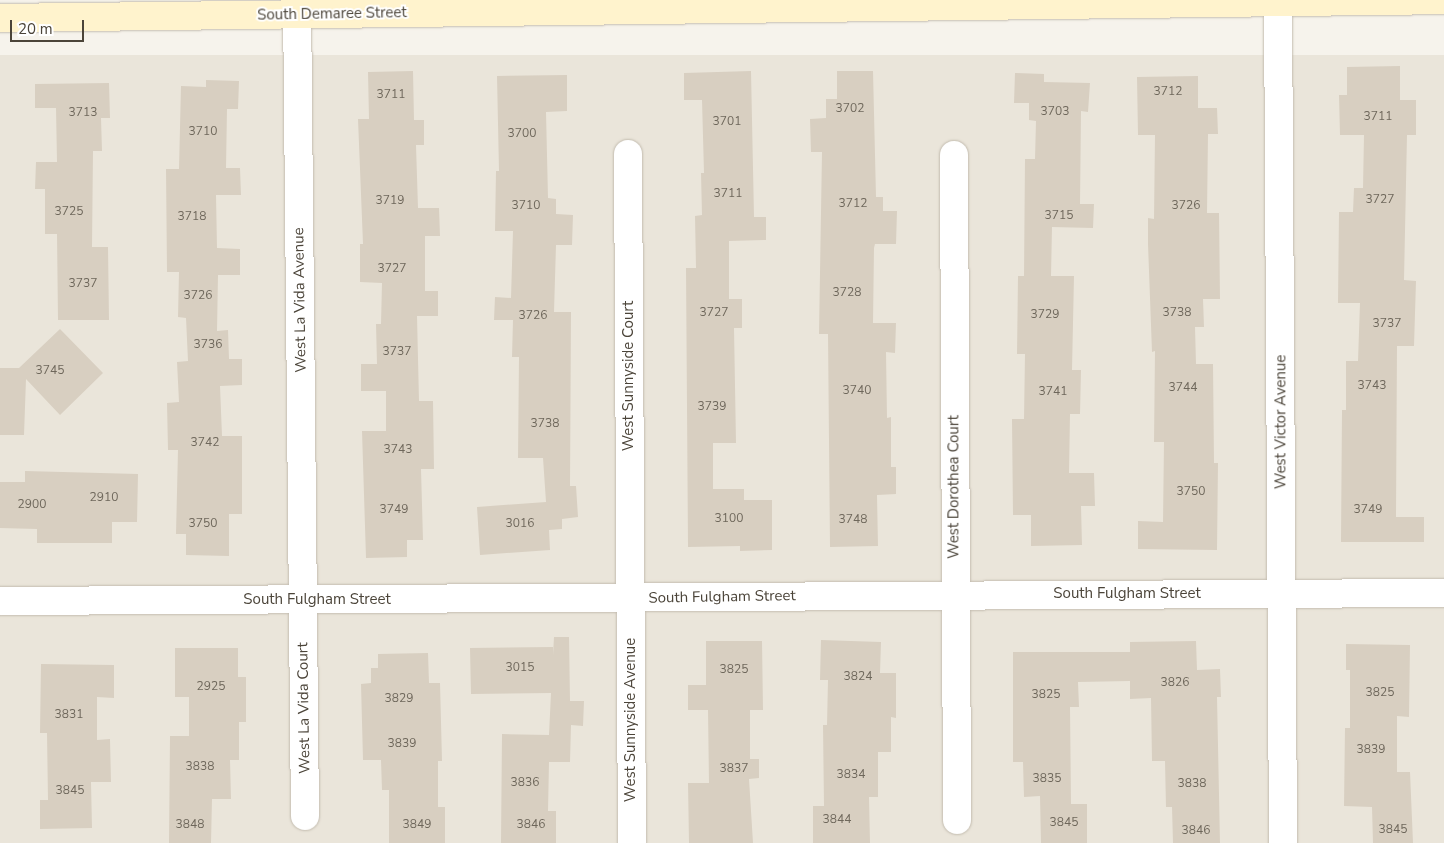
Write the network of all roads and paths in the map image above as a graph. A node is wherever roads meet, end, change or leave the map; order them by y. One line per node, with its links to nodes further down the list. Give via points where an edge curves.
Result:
1 (1444, 0): 2 (main road, South Demaree Street)
2 (1278, 1): 3 (main road, South Demaree Street); 7 (street, West Victor Avenue)
3 (297, 7): 4 (main road, South Demaree Street); 12 (street, West La Vida Avenue)
4 (0, 18)
5 (628, 154): 10 (street, West Sunnyside Court)
6 (954, 155): 9 (street, West Dorothea Court)
7 (1282, 593): 8 (street, South Fulgham Street); 9 (street, South Fulgham Street); 16 (street, West Victor Avenue)
8 (1444, 593)
9 (954, 595): 10 (street, South Fulgham Street); 14 (street, West Dorothea Court)
10 (630, 598): 12 (street, South Fulgham Street); 15 (street, West Sunnyside Avenue)
11 (0, 601): 12 (street, South Fulgham Street)
12 (303, 601): 13 (street, West La Vida Court)
13 (306, 816)
14 (957, 820)
15 (632, 843)
16 (1283, 843)

